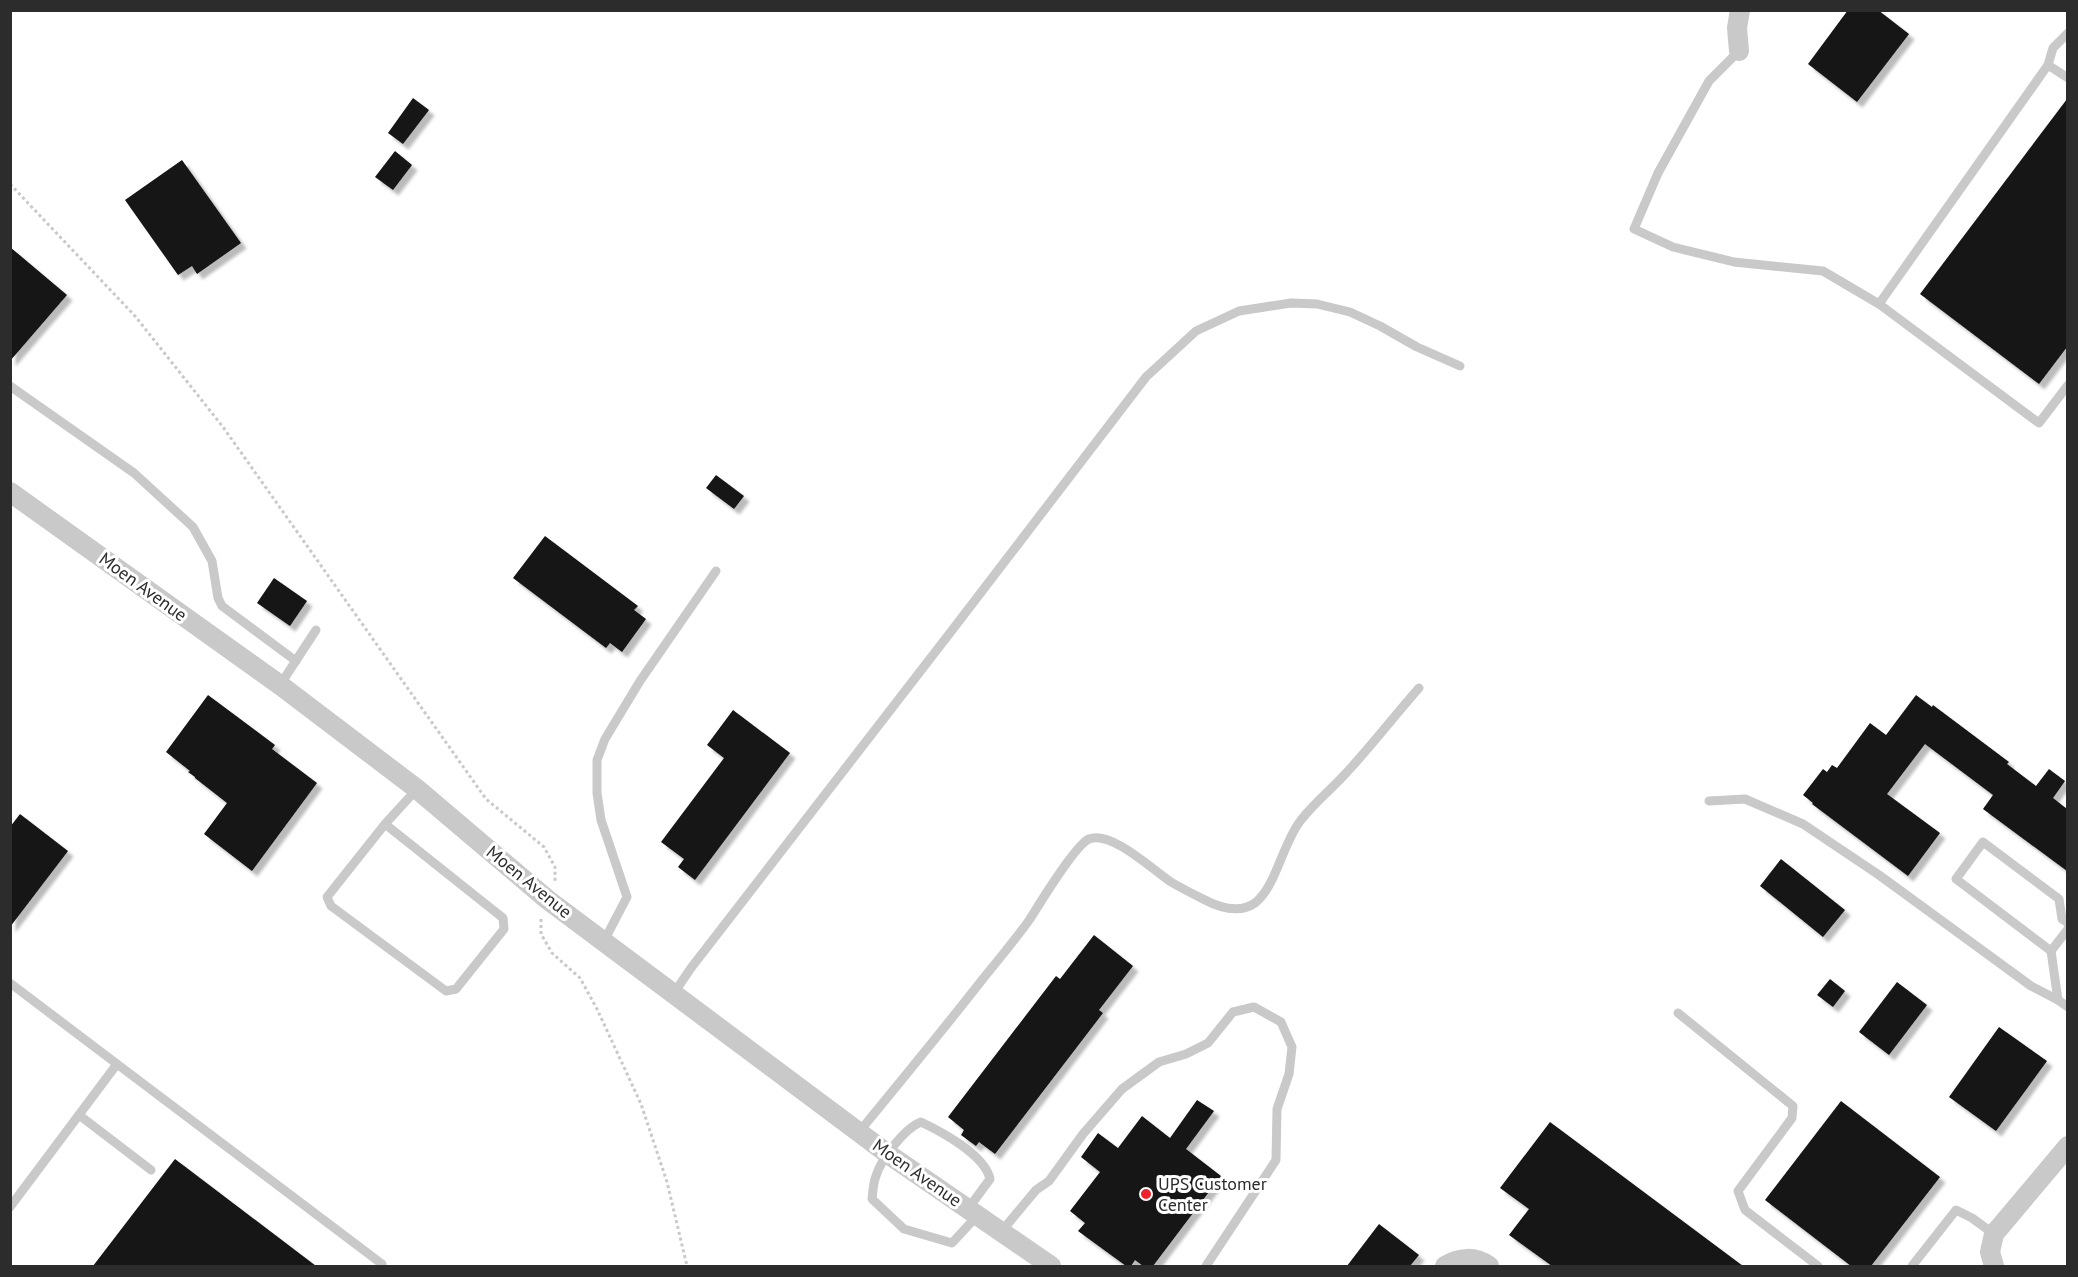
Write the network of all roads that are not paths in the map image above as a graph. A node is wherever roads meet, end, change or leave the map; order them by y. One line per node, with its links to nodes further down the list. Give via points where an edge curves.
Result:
1 (1740, 10): 3 (street)
2 (2067, 33): 4 (lane, via 2053,48)
3 (1739, 51): 6 (lane, via 1709,81 1658,172 1634,229 1673,247 1734,262 1823,271)
4 (2048, 65): 5 (lane); 6 (lane)
5 (2067, 78)
6 (1879, 304): 8 (lane, via 2039,423)
7 (1460, 366): 24 (lane, via 1350,312 1317,304 1291,303 1239,311 1196,331 1146,376)
8 (2067, 385)
9 (10, 386): 13 (lane, via 134,473 173,507 193,527 212,561 222,606)
10 (10, 492): 14 (street, Moen Avenue)
11 (716, 571): 21 (lane, via 640,681 605,739 597,760 601,820 627,897)
12 (316, 630): 13 (lane)
13 (296, 661): 14 (lane)
14 (280, 686): 16 (street, Moen Avenue)
15 (1419, 688): 30 (lane, via 1347,773 1300,820 1269,883 1253,904 1242,909 1213,904 1173,883 1120,846 1105,839 1086,841 1013,941)
16 (417, 789): 18 (lane); 21 (street, Moen Avenue)
17 (1709, 801): 25 (lane, via 1745,799 1803,824 2031,986)
18 (385, 824): 18 (lane, via 327,897 331,906 446,991 456,989 504,929 503,918)
19 (2067, 923): 22 (lane, via 2062,919 2060,899 1983,842 1956,879)
20 (2067, 929): 22 (lane)
21 (603, 941): 24 (street, Moen Avenue)
22 (2051, 951): 25 (lane)
23 (10, 983): 28 (lane)
24 (674, 993): 30 (street, Moen Avenue)
25 (2058, 1000): 26 (lane)
26 (2067, 1007)
27 (1678, 1013): 43 (lane, via 1793,1106 1792,1118 1738,1191 1745,1210)
28 (117, 1064): 29 (lane); 38 (lane)
29 (80, 1115): 33 (lane); 34 (lane)
30 (860, 1132): 32 (street, Moen Avenue)
31 (2067, 1146): 37 (street)
32 (888, 1154): 35 (street, Moen Avenue); 35 (lane, via 914,1125 921,1122 939,1131 977,1158 988,1174 990,1179); 35 (lane, via 875,1176 872,1199 904,1228 952,1243)
33 (151, 1170)
34 (10, 1207)
35 (973, 1213): 36 (street, Moen Avenue)
36 (1001, 1232): 39 (street, Moen Avenue); 40 (lane, via 1036,1190 1049,1181 1122,1089 1159,1062 1208,1043 1233,1012 1254,1007 1281,1022 1292,1047 1289,1074 1277,1109 1276,1160)
37 (1994, 1234): 44 (lane, via 1956,1210); 45 (street, via 1990,1252)
38 (382, 1264)
39 (1051, 1266)
40 (1206, 1266)
41 (1445, 1266): 42 (street, via 1466,1258)
42 (1489, 1266)
43 (1818, 1266)
44 (1912, 1266)
45 (1994, 1266)

